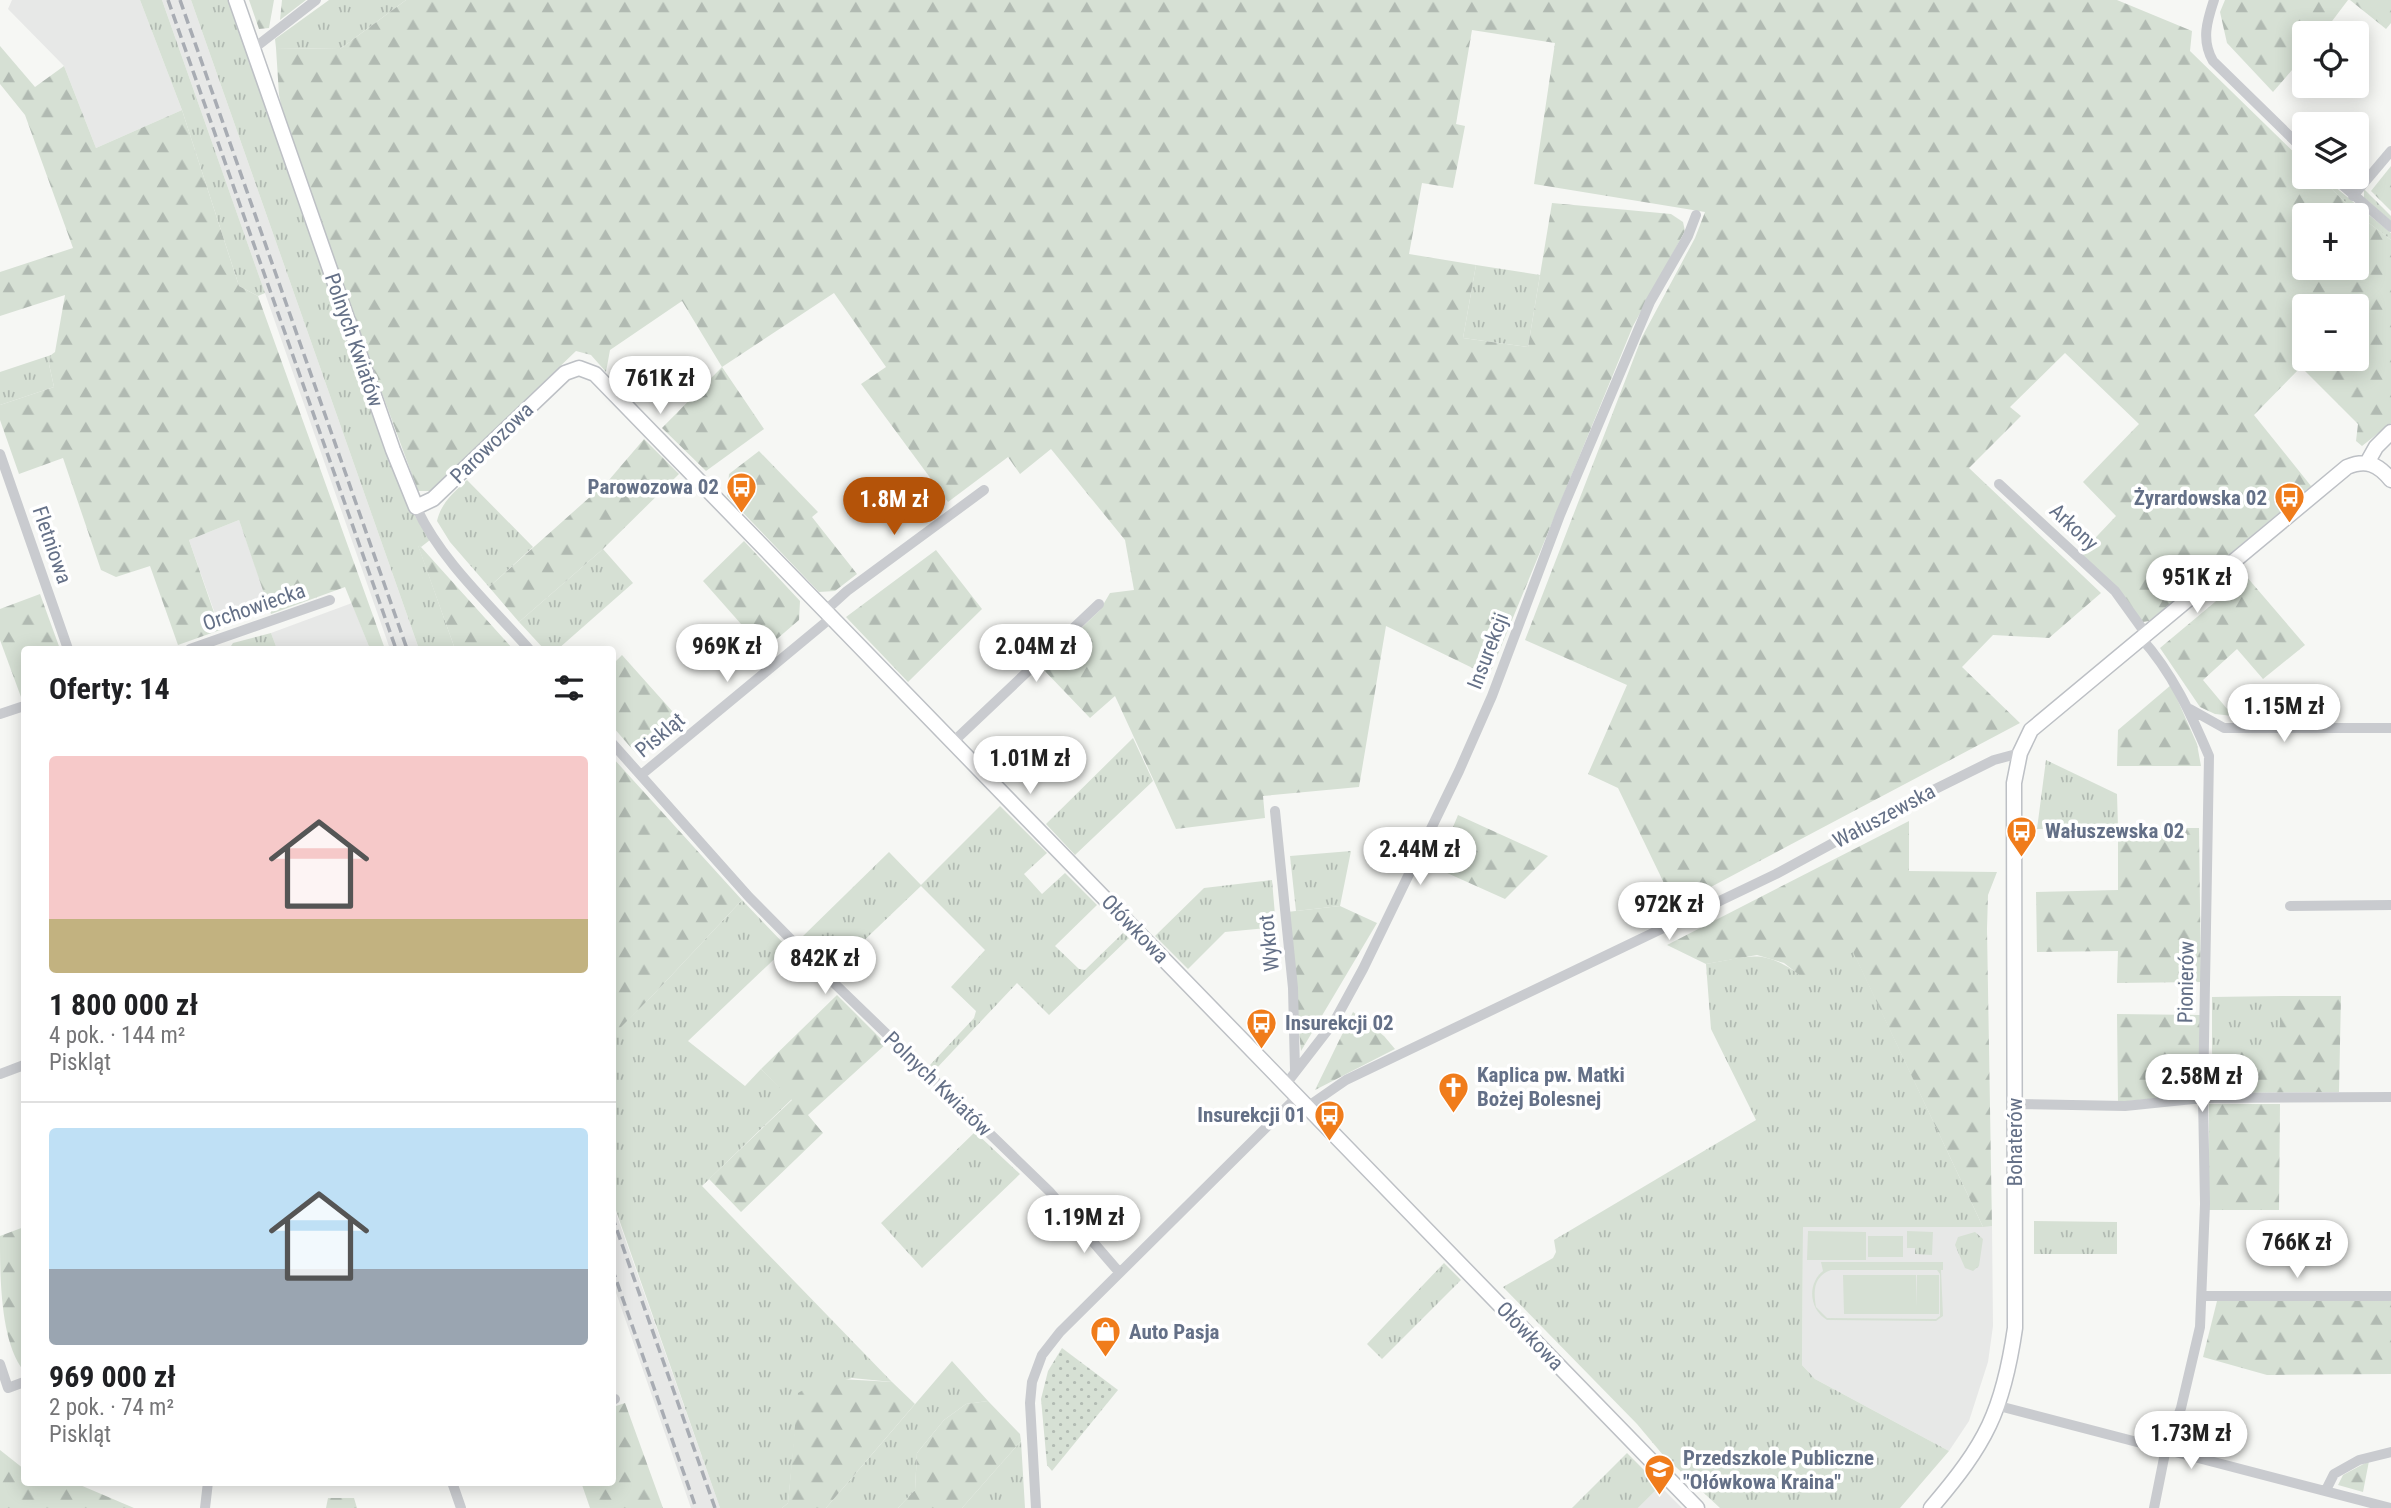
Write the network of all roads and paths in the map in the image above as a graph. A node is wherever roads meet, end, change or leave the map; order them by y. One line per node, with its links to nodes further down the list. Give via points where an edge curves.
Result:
1 (236, 0): 4 (street, Polnych Kwiatów)
2 (316, 0): 4 (street)
3 (2214, 0): 5 (street, via 2206,46 2213,61)
4 (253, 49): 18 (street, Polnych Kwiatów)
5 (2292, 139)
6 (2391, 151): 8 (street)
7 (2346, 189): 8 (street)
8 (2353, 196): 10 (street)
9 (1696, 215): 38 (street, Insurekcji, via 1650,302 1560,514 1459,772 1363,969 1334,1022)
10 (2391, 227)
11 (565, 373): 18 (street, Parowozowa, via 433,499); 21 (street, Ołówkowa, via 579,368 595,374)
12 (2391, 432): 14 (street)
13 (0, 454): 23 (street, Fletniowa)
14 (2367, 463): 15 (street, via 2381,468); 22 (street, via 2347,467)
15 (2391, 480)
16 (1999, 484): 22 (street, Arkony, via 2115,590)
17 (984, 490): 21 (street, Piskląt, via 846,590)
18 (415, 507): 25 (street, Polnych Kwiatów, via 445,555)
19 (330, 600): 24 (street, Orchowiecka)
20 (1099, 604): 30 (street)
21 (829, 614): 30 (street, Ołówkowa); 33 (street, Piskląt)
22 (2144, 636): 27 (street, Pionierów); 32 (street, via 2031,730)
23 (67, 646)
24 (199, 646)
25 (526, 646)
26 (21, 707): 28 (street)
27 (2189, 709): 29 (street, via 2224,728); 42 (street, Pionierów, via 2209,756)
28 (0, 714)
29 (2391, 728)
30 (953, 742): 40 (street, Ołówkowa)
31 (616, 747): 33 (street, Polnych Kwiatów)
32 (2020, 753): 43 (street, Wałuszewska, via 1994,760 1776,874); 44 (street, Bohaterów, via 2014,783)
33 (641, 775): 45 (street, Polnych Kwiatów, via 749,897 1049,1191)
34 (1275, 811): 38 (street, Wykrot, via 1293,988)
35 (2391, 905): 36 (street)
36 (2290, 906)
37 (21, 1066): 39 (street)
38 (1295, 1072): 40 (street, Insurekcji)
39 (0, 1074)
40 (1286, 1084): 43 (street, Ołówkowa)
41 (2391, 1097): 42 (street)
42 (2203, 1098): 44 (street, via 2125,1106); 46 (street, Pionierów)
43 (1302, 1102): 45 (street, Wałuszewska); 59 (street, Ołówkowa)
44 (2015, 1104): 50 (street, Bohaterów, via 2015,1328)
45 (1119, 1272): 58 (street, Wałuszewska, via 1060,1332 1036,1368 1031,1403)
46 (2202, 1296): 47 (street); 51 (street, Pionierów, via 2200,1327 2181,1408)
47 (2391, 1296)
48 (0, 1364): 49 (street, via 8,1388)
49 (21, 1383)
50 (1999, 1406): 51 (street); 60 (street, Bohaterów, via 1984,1440)
51 (2166, 1448): 55 (street); 61 (street, Pionierów)
52 (2391, 1452): 55 (street, via 2359,1460 2334,1474)
53 (208, 1486): 56 (street)
54 (453, 1486): 57 (street)
55 (2326, 1490): 62 (street)
56 (205, 1508)
57 (461, 1508)
58 (1036, 1508)
59 (1697, 1508)
60 (1931, 1508)
61 (2154, 1508)
62 (2390, 1508)

